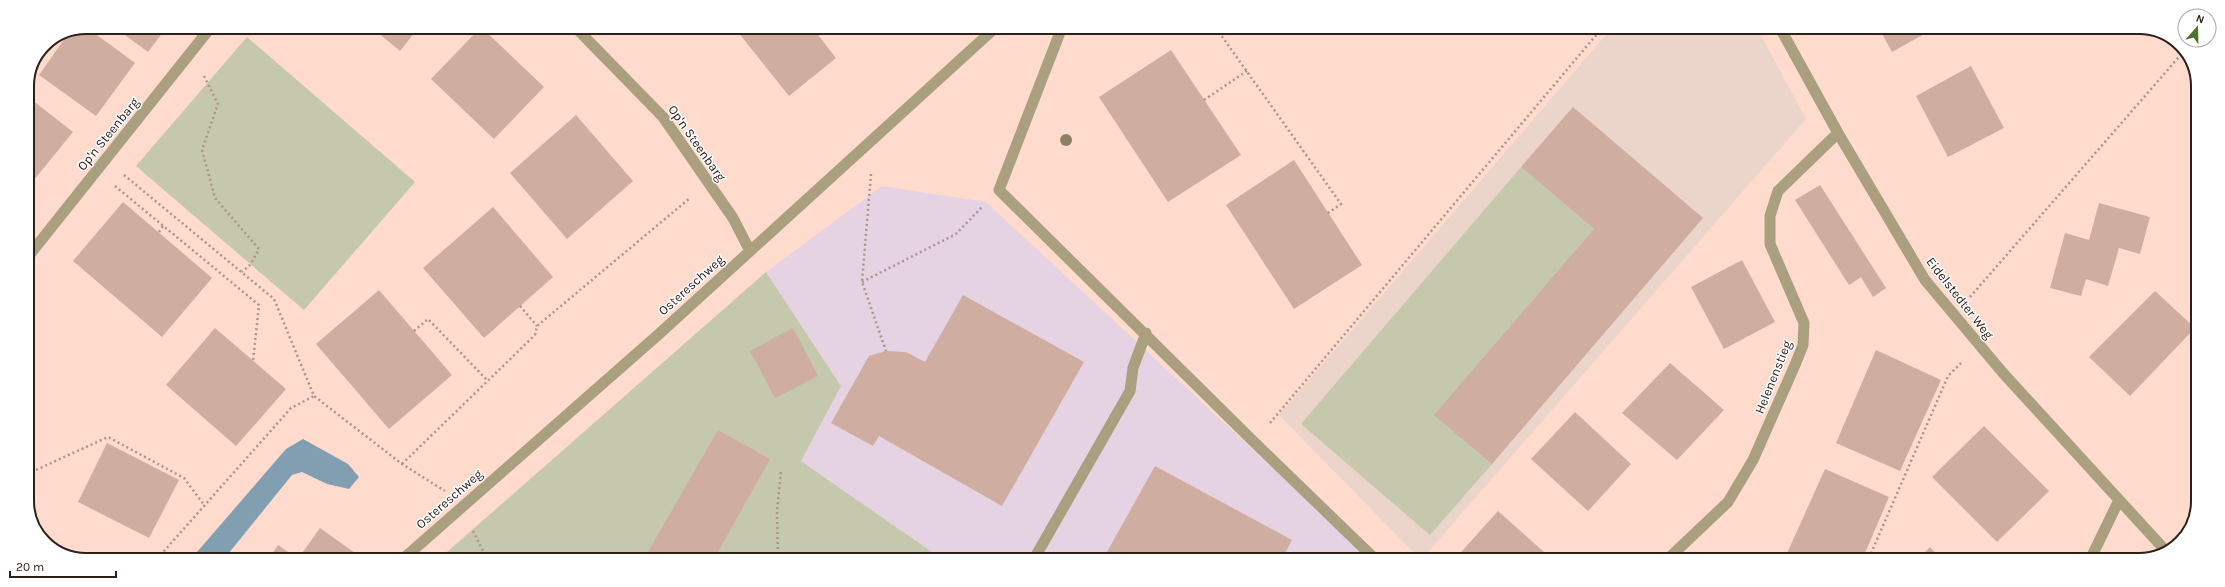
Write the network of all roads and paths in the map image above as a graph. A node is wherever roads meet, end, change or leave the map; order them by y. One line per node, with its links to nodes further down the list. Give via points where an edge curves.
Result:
1 (206, 34): 8 (street, Op'n Steenbarg)
2 (582, 34): 16 (street, Op'n Steenbarg, via 663,117)
3 (988, 34): 13 (street, Ostereschweg)
4 (1059, 34): 17 (street)
5 (1220, 34): 10 (path)
6 (1597, 34): 35 (path)
7 (1783, 34): 12 (street, Eidelstedter Weg)
8 (189, 55): 14 (street, Op'n Steenbarg); 23 (path, via 208,82 218,104 202,150 215,198 259,249 250,265)
9 (2181, 55): 26 (path)
10 (1247, 71): 11 (path); 18 (path, via 1341,204)
11 (1204, 100)
12 (1838, 133): 26 (street, Eidelstedter Weg, via 1925,280); 51 (street, Helenenstieg, via 1778,191 1770,216 1770,244 1804,323 1803,345 1796,366 1753,460 1728,502)
13 (874, 136): 22 (street, Ostereschweg); 24 (path)
14 (105, 160): 15 (street, Op'n Steenbarg); 23 (path)
15 (96, 171): 19 (path); 21 (street, Op'n Steenbarg)
16 (708, 183): 22 (street, Op'n Steenbarg, via 733,218); 27 (path)
17 (999, 190): 24 (path, via 956,234); 29 (street)
18 (1328, 213)
19 (163, 226): 20 (path); 32 (path, via 259,305)
20 (159, 232)
21 (34, 249)
22 (750, 251): 42 (street, Ostereschweg)
23 (242, 272): 34 (path, via 274,299)
24 (862, 282): 31 (path)
25 (520, 306): 27 (path)
26 (1953, 316): 30 (street, Eidelstedter Weg)
27 (538, 326): 33 (path, via 535,334)
28 (414, 331): 33 (path, via 428,319)
29 (1146, 333): 35 (street); 49 (street, via 1133,368 1130,391)
30 (1979, 346): 41 (street, Eidelstedter Weg); 52 (path, via 1948,376)
31 (886, 351)
32 (253, 361)
33 (487, 380): 38 (path)
34 (314, 396): 38 (path); 43 (path, via 291,408)
35 (1254, 442): 50 (street)
36 (145, 456): 37 (path); 40 (path, via 108,437); 43 (path, via 184,478)
37 (143, 461)
38 (402, 464): 42 (path)
39 (781, 470): 48 (path, via 777,512)
40 (34, 471)
41 (2119, 500): 44 (street, Eidelstedter Weg); 53 (street)
42 (465, 503): 46 (street, Ostereschweg); 47 (path, via 472,530)
43 (205, 506): 45 (path)
44 (2162, 547)
45 (162, 553)
46 (410, 553)
47 (484, 553)
48 (778, 553)
49 (1037, 553)
50 (1369, 553)
51 (1674, 553)
52 (1871, 553)
53 (2093, 553)

